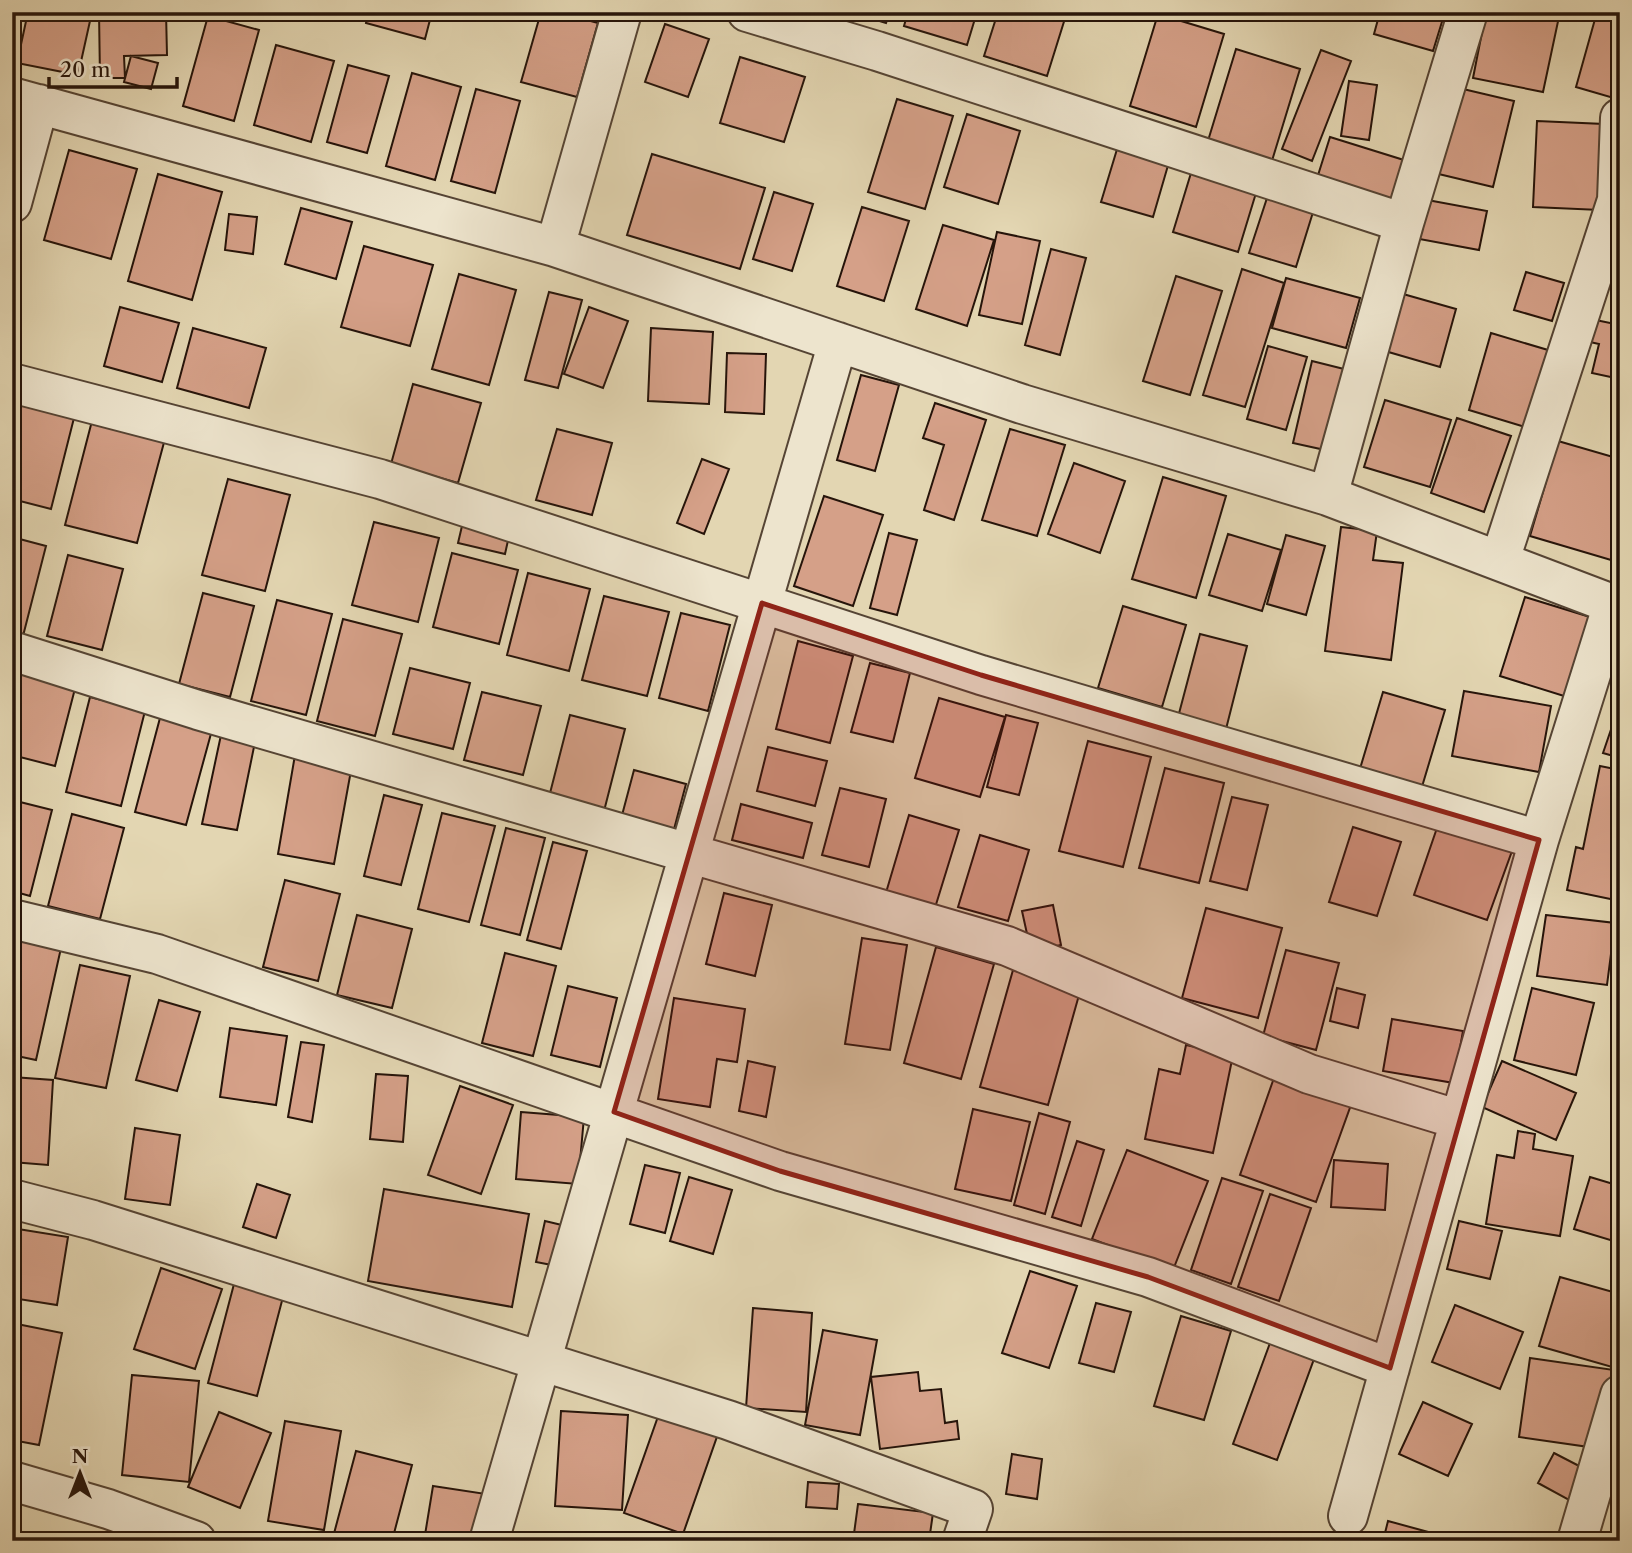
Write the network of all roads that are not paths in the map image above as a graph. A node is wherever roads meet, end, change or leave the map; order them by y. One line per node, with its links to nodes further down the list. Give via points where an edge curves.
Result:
1 (622, 12): 8 (street)
2 (747, 12): 7 (street)
3 (1468, 12): 7 (street)
4 (26, 101): 6 (street); 8 (street)
5 (1620, 118): 12 (street, via 1617,200)
6 (12, 203)
7 (1404, 223): 11 (street)
8 (555, 247): 9 (street)
9 (838, 342): 11 (street, via 1021,404); 13 (street)
10 (12, 383): 13 (street, via 380,479)
11 (1328, 496): 12 (street)
12 (1500, 560): 14 (street)
13 (762, 603): 16 (street, via 981,675); 17 (street)
14 (1616, 605): 16 (street)
15 (12, 651): 17 (street)
16 (1539, 839): 20 (street)
17 (689, 853): 19 (street); 20 (street, via 1007,946 1309,1074)
18 (12, 919): 19 (street, via 157,954)
19 (614, 1112): 22 (street); 23 (street, via 780,1171 1148,1277)
20 (1460, 1120): 23 (street)
21 (12, 1199): 22 (street)
22 (541, 1360): 29 (street); 30 (street, via 728,1420 973,1509)
23 (1390, 1368): 26 (street)
24 (1620, 1395): 27 (street)
25 (12, 1481): 28 (street)
26 (1348, 1516)
27 (1580, 1540)
28 (197, 1541)
29 (489, 1541)
30 (962, 1541)

